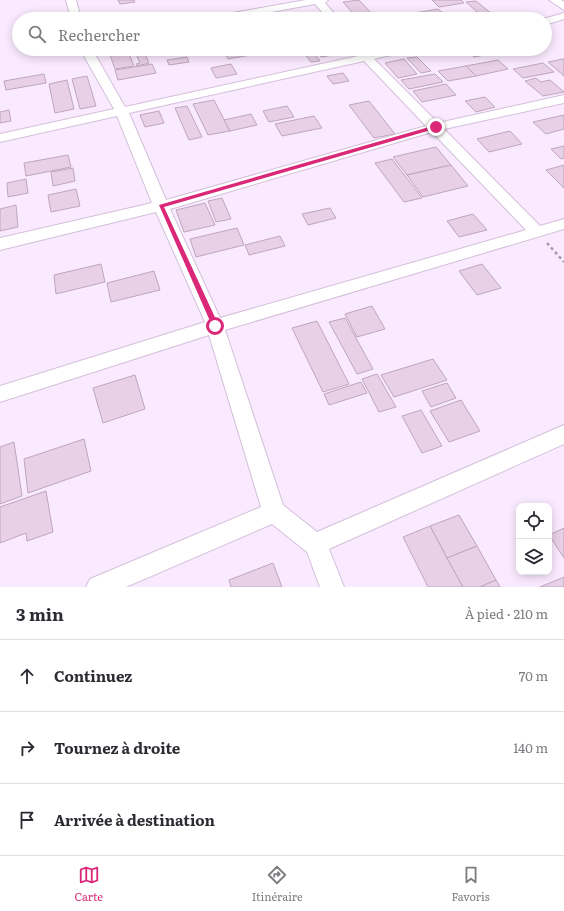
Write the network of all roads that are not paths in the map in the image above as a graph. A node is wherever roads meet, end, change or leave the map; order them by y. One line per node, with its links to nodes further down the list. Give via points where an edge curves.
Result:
1 (71, 0): 5 (street)
2 (320, 0): 6 (street); 7 (street)
3 (554, 0): 4 (street)
4 (564, 7)
5 (74, 12)
6 (254, 12)
7 (329, 12)
8 (564, 16): 9 (street)
9 (552, 20)
10 (90, 56): 14 (street)
11 (350, 56): 14 (street)
12 (366, 56): 15 (street)
13 (564, 99): 15 (street)
14 (121, 110): 16 (street); 17 (street)
15 (436, 127): 17 (street); 19 (street)
16 (0, 138)
17 (161, 206): 20 (street); 21 (street)
18 (564, 224): 19 (street)
19 (536, 231): 21 (street)
20 (0, 244)
21 (215, 326): 22 (street); 24 (street)
22 (0, 394)
23 (564, 434): 25 (street)
24 (274, 512): 25 (street); 26 (street)
25 (315, 544): 27 (street)
26 (98, 587)
27 (332, 587)

